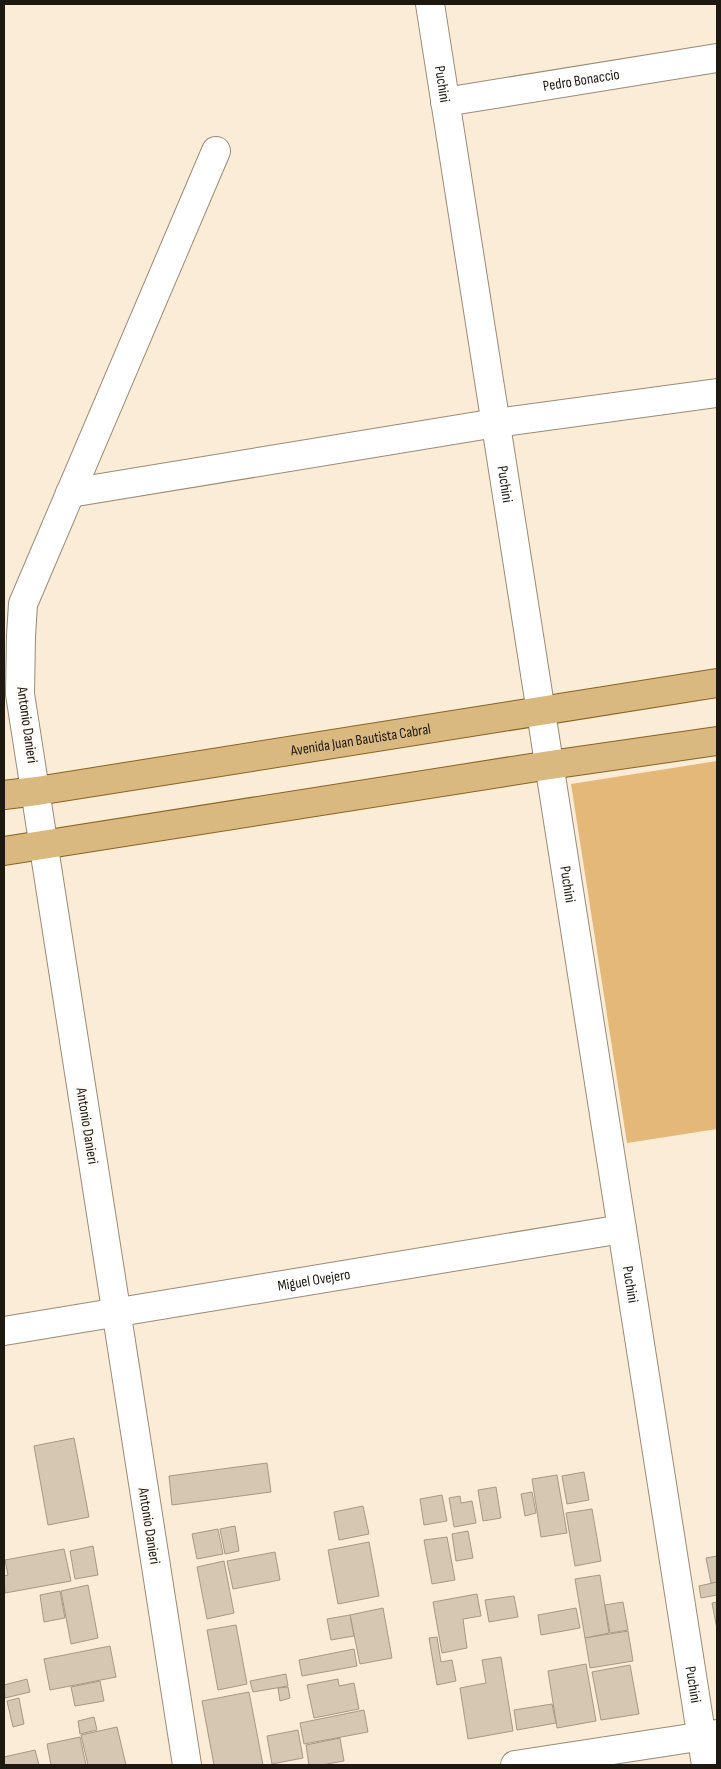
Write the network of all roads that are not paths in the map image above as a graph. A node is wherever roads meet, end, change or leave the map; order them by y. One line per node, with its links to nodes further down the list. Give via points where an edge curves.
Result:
1 (430, 4): 3 (street, Puchini)
2 (717, 58): 3 (street, Pedro Bonaccio)
3 (445, 102): 6 (street, Puchini)
4 (216, 151): 7 (street, Antonio Danieri)
5 (717, 393): 6 (street)
6 (496, 423): 7 (street); 9 (street, Puchini)
7 (70, 493): 12 (street, Antonio Danieri, via 23,604 20,694)
8 (717, 683): 9 (main road, Avenida Juan Bautista Cabral)
9 (541, 710): 11 (street, Puchini); 12 (main road, Avenida Juan Bautista Cabral)
10 (717, 741): 11 (main road)
11 (550, 765): 14 (main road); 16 (street, Puchini)
12 (37, 791): 13 (main road, Avenida Juan Bautista Cabral); 14 (street, Antonio Danieri)
13 (4, 795)
14 (44, 845): 15 (main road); 17 (street, Antonio Danieri)
15 (4, 851)
16 (622, 1229): 17 (street, Miguel Ovejero); 19 (street, Puchini)
17 (116, 1313): 18 (street, Miguel Ovejero); 20 (street, Antonio Danieri)
18 (4, 1331)
19 (709, 1735): 21 (street); 22 (street, Puchini)
20 (187, 1765)
21 (515, 1765)
22 (706, 1765)

